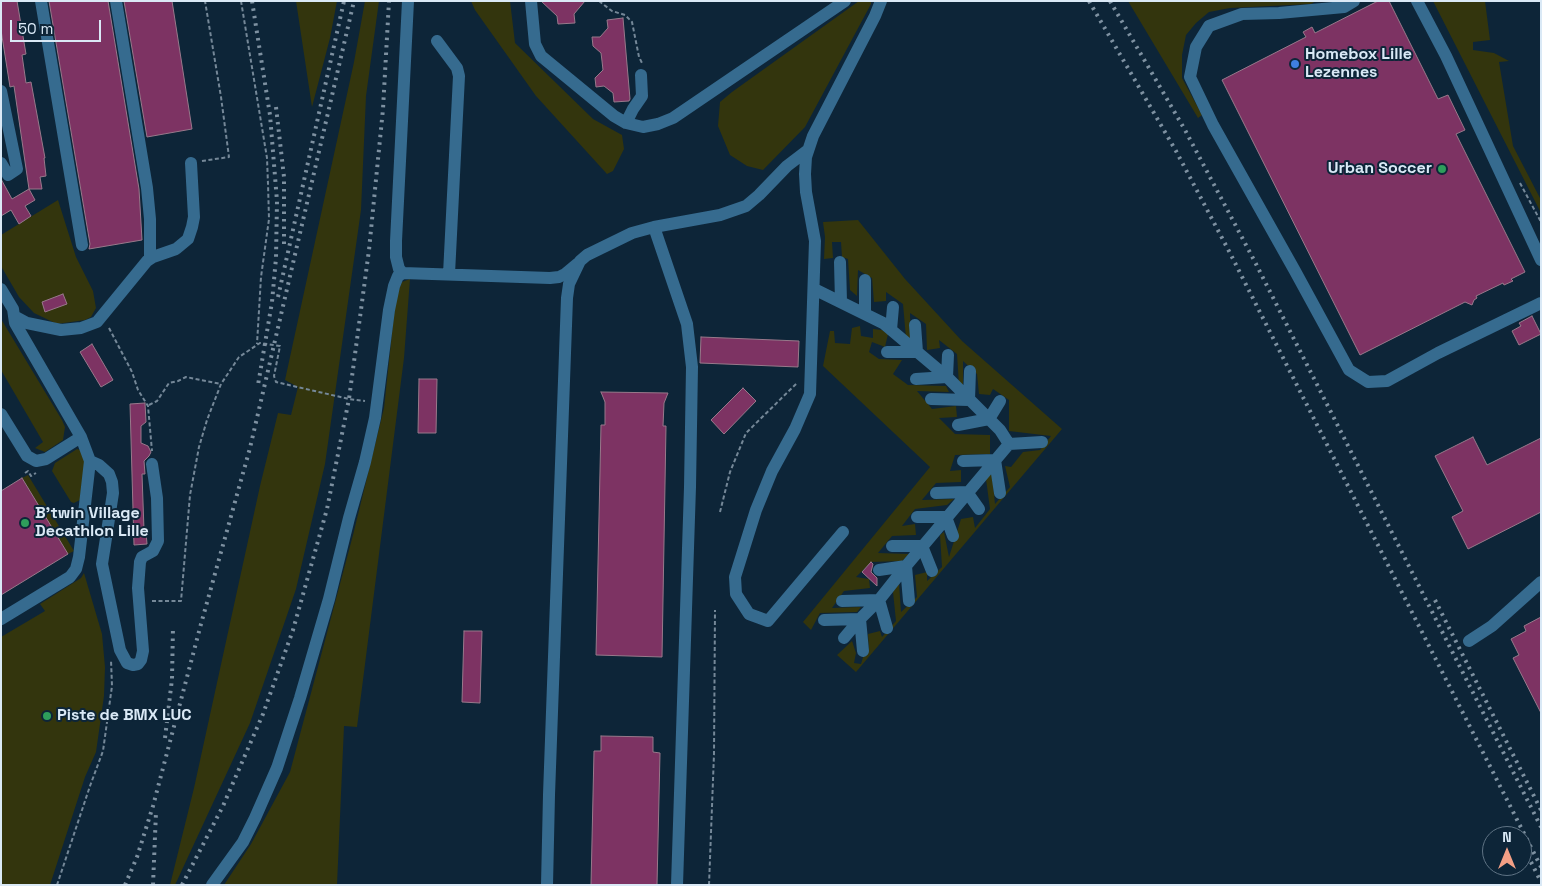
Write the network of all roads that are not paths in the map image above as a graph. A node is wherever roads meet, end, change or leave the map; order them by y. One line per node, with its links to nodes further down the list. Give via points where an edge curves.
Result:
1 (41, 1): 17 (street)
2 (116, 1): 18 (street, via 147,188)
3 (408, 1): 22 (street, via 396,241 396,257)
4 (531, 1): 12 (street, via 538,52)
5 (845, 1): 12 (street, via 673,118 643,127)
6 (881, 1): 13 (street)
7 (1354, 1): 28 (street, via 1344,7 1242,14 1209,26 1196,47 1190,77 1213,125 1349,370 1368,382 1387,381)
8 (1417, 1): 20 (street)
9 (437, 41): 23 (street, via 457,68 459,76)
10 (643, 71): 12 (street, via 642,96)
11 (1, 91): 14 (street, via 17,170 8,175)
12 (626, 124)
13 (808, 150): 16 (street, via 746,206 720,215); 26 (street, via 805,184 815,241)
14 (1, 163)
15 (191, 163): 18 (street, via 194,217 188,238 176,249)
16 (654, 227): 19 (street, via 632,233); 79 (street, via 687,324 692,367)
17 (82, 245)
18 (150, 259): 31 (street, via 97,322 61,330 27,323)
19 (580, 260): 23 (street, via 565,274 550,278); 78 (street, via 569,284 567,298)
20 (1541, 260)
21 (840, 262): 27 (street)
22 (403, 273): 23 (street); 77 (street, via 398,276 388,310 375,418 367,453 300,698 277,768 243,842)
23 (449, 274)
24 (865, 280): 30 (street)
25 (1, 289): 31 (street)
26 (814, 289): 27 (street); 59 (street, via 810,394 756,510 736,577 736,594 749,614 768,622)
27 (841, 302): 30 (street)
28 (1541, 303)
29 (893, 307): 33 (street)
30 (865, 313): 33 (street)
31 (14, 316): 46 (street, via 15,323)
32 (915, 325): 35 (street)
33 (891, 330): 35 (street)
34 (887, 352): 35 (street)
35 (917, 352): 38 (street)
36 (948, 355): 38 (street)
37 (970, 371): 41 (street)
38 (947, 377): 39 (street); 41 (street)
39 (916, 379)
40 (931, 399): 41 (street)
41 (969, 400): 44 (street)
42 (1000, 401): 44 (street)
43 (1, 414): 46 (street, via 27,456 36,461 46,459)
44 (989, 419): 45 (street); 48 (street)
45 (958, 425)
46 (82, 437): 50 (street)
47 (1042, 442): 48 (street)
48 (1009, 444): 49 (street)
49 (995, 460): 51 (street); 53 (street); 55 (street)
50 (90, 461): 52 (street, via 109,474 112,482 102,564 120,650 127,663 133,665 141,660 143,651 140,562 142,557 153,551 158,541); 70 (street, via 76,569 70,577)
51 (963, 461)
52 (152, 464)
53 (967, 492): 54 (street); 56 (street); 58 (street)
54 (936, 493)
55 (1000, 494)
56 (979, 509)
57 (917, 517): 58 (street)
58 (946, 517): 60 (street); 62 (street)
59 (843, 532)
60 (953, 536)
61 (892, 546): 62 (street)
62 (922, 546): 63 (street); 65 (street)
63 (906, 566): 64 (street); 67 (street); 69 (street)
64 (878, 570)
65 (932, 571)
66 (1541, 582): 75 (street)
67 (880, 600): 68 (street); 71 (street); 73 (street)
68 (842, 601)
69 (909, 601)
70 (1, 619)
71 (860, 619): 72 (street); 74 (street); 76 (street)
72 (824, 620)
73 (887, 628)
74 (844, 638)
75 (1469, 642)
76 (863, 651)
77 (212, 885)
78 (548, 885)
79 (677, 885)

